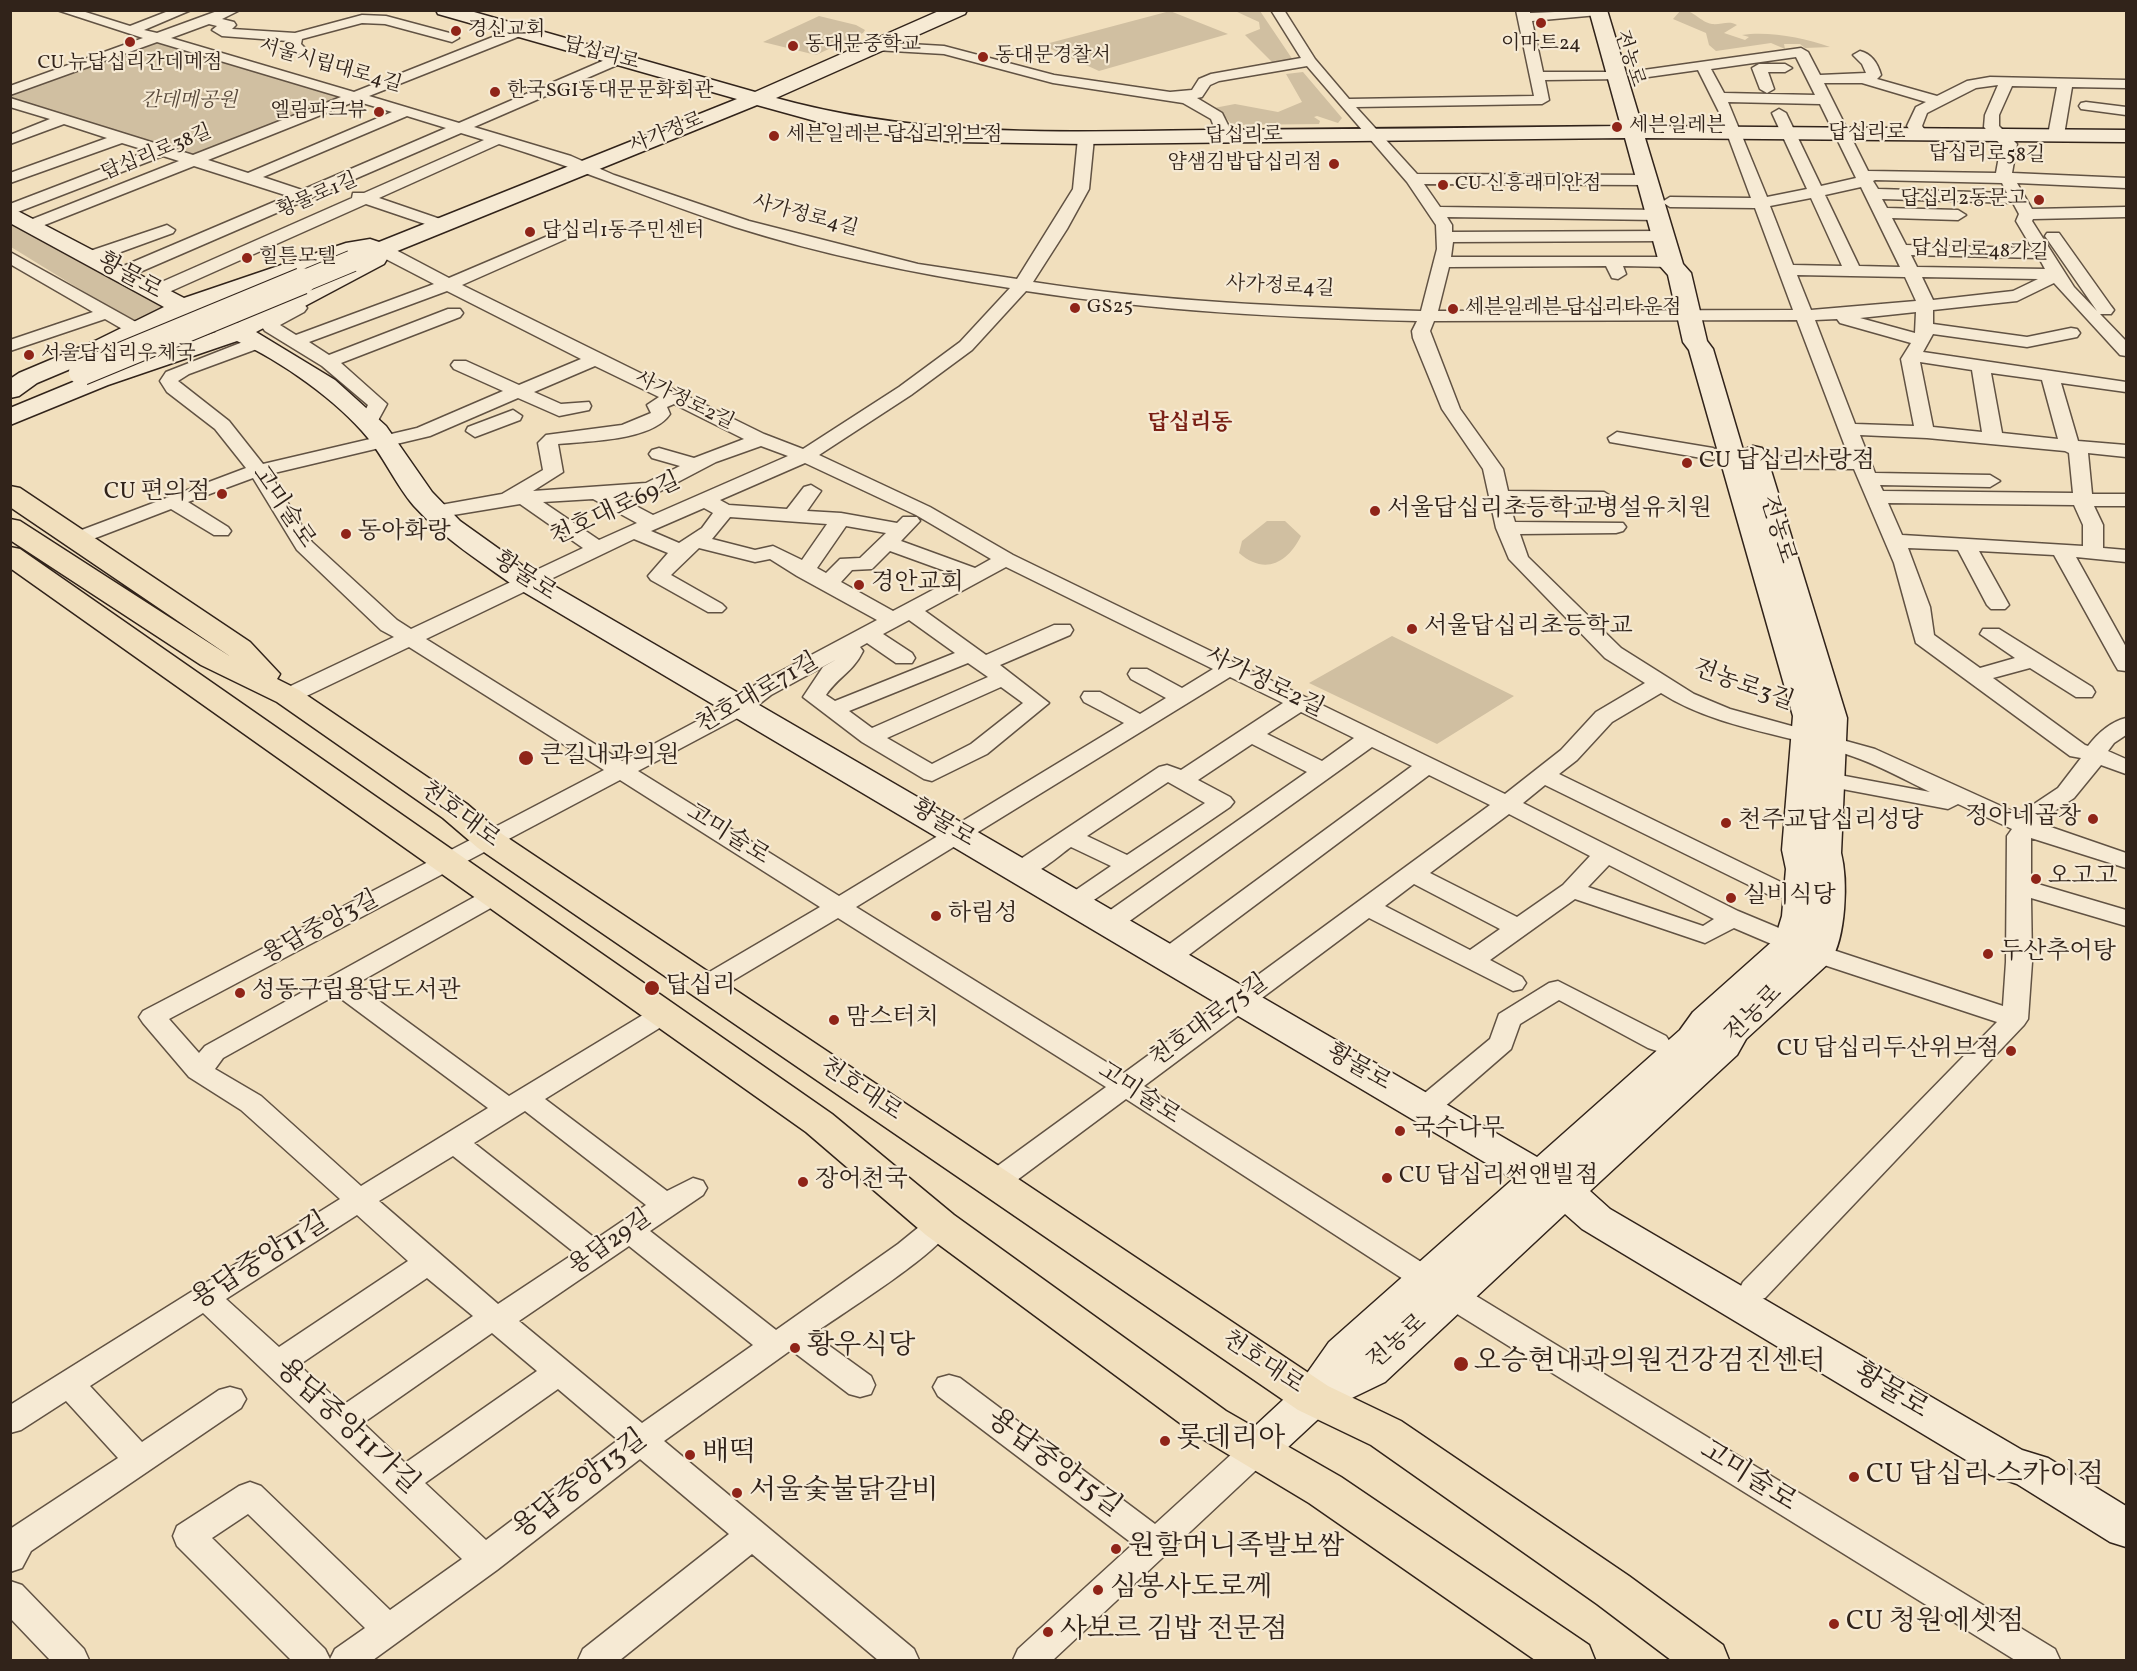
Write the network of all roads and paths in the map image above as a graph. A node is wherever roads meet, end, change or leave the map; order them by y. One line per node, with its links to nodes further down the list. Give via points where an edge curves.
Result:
1 (63, 10): 15 (street, 서울시립대로4길)
2 (185, 10): 15 (street)
3 (234, 10): 12 (street)
4 (403, 10): 13 (street)
5 (445, 10): 14 (main road, 답십리로)
6 (481, 10): 14 (main road, 답십리로)
7 (1277, 10): 22 (street, 전농로3길)
8 (1612, 10): 27 (main road, 전농로)
9 (953, 11): 19 (main road, 사가정로)
10 (1598, 11): 11 (street); 27 (main road, 전농로)
11 (1524, 14): 26 (street)
12 (209, 20): 16 (street); 18 (street, via 229,25 219,30 222,32)
13 (377, 20): 17 (street); 18 (street)
14 (526, 29): 21 (main road, 답십리로); 35 (street, 답십리로38길); 37 (main road, 답십리로, via 726,82)
15 (131, 30): 16 (street, 서울시립대로4길)
16 (159, 38): 24 (street, 서울시립대로4길); 33 (street)
17 (452, 38)
18 (297, 43): 24 (street)
19 (875, 46): 34 (street, via 944,50 1053,79); 37 (main road, 사가정로)
20 (1860, 55): 28 (street, via 1874,71 1874,75)
21 (619, 59): 37 (main road, 답십리로); 50 (street)
22 (1311, 61): 34 (street, via 1216,77 1204,82 1197,94); 40 (street, 전농로3길)
23 (1703, 66): 25 (street, via 1801,52); 27 (street); 36 (street)
24 (256, 67): 35 (street, 서울시립대로4길)
25 (1812, 74): 28 (street); 32 (street, via 1759,68); 42 (street)
26 (1538, 75): 27 (street, 전농로); 40 (street, via 1542,100)
27 (1626, 76): 51 (main road, 전농로)
28 (1863, 79): 38 (street)
29 (2007, 81): 30 (street); 38 (street, via 1972,84); 57 (street, via 1992,115 1991,127)
30 (2065, 83): 31 (street); 58 (street)
31 (2127, 84)
32 (1767, 89)
33 (10, 91)
34 (1168, 96): 60 (street, via 1187,99 1217,116)
35 (356, 97): 44 (street, 서울시립대로4길); 66 (street, 답십리로38길)
36 (1718, 97): 42 (street); 46 (street)
37 (758, 98): 62 (main road, 답십리로, via 835,120 908,131 973,137); 67 (main road, 사가정로)
38 (1939, 101): 56 (street, via 1921,110 1914,126)
39 (10, 102): 43 (street)
40 (1345, 103): 54 (street, 전농로3길)
41 (2086, 106): 45 (street)
42 (1829, 107): 47 (street); 55 (street)
43 (38, 111): 48 (street); 49 (street)
44 (407, 111): 50 (street, 서울시립대로4길); 70 (street)
45 (2127, 111)
46 (1726, 112): 47 (street); 52 (street)
47 (1779, 113): 53 (street)
48 (64, 119): 61 (street); 64 (street)
49 (10, 121)
50 (459, 127): 63 (street, 서울시립대로4길); 75 (street)
51 (1643, 132): 52 (main road, 답십리로); 54 (main road, 답십리로); 73 (main road, 전농로); 82 (main road, 전농로)
52 (1734, 133): 53 (main road, 답십리로); 81 (street)
53 (1789, 133): 55 (main road, 답십리로); 76 (street)
54 (1371, 134): 60 (main road, 답십리로); 71 (street, 전농로3길)
55 (1843, 134): 56 (main road, 답십리로); 72 (street)
56 (1920, 134): 57 (main road, 답십리로)
57 (2000, 135): 58 (main road, 답십리로); 68 (street, via 2009,144 2003,166)
58 (2056, 135): 59 (main road, 답십리로)
59 (2127, 136)
60 (1226, 137): 62 (main road, 답십리로)
61 (120, 138): 65 (street); 69 (street)
62 (1086, 138): 109 (street, via 1081,189)
63 (498, 139): 67 (street, 서울시립대로4길); 80 (street, 황물로1길)
64 (10, 140)
65 (162, 151): 66 (street); 83 (street, 황물로)
66 (194, 161): 70 (street); 91 (street, 답십리로38길)
67 (583, 167): 90 (main road, 사가정로); 109 (street, 사가정로4길, via 691,208 779,235 918,269)
68 (2006, 177): 72 (street, 답십리로58길, via 1872,174); 74 (street, 답십리로58길); 79 (street)
69 (10, 178)
70 (248, 178): 78 (street)
71 (1413, 179): 73 (street); 84 (street, 전농로3길)
72 (1865, 179): 76 (street, 답십리로58길); 77 (street)
73 (1648, 180): 82 (main road, 전농로)
74 (2127, 183)
75 (326, 185): 78 (street); 80 (street)
76 (1816, 192): 81 (street, 답십리로58길); 104 (street)
77 (1874, 194): 79 (street); 86 (street)
78 (302, 195): 106 (street)
79 (2019, 198): 88 (street)
80 (367, 199): 90 (street); 110 (street, 황물로1길)
81 (1762, 203): 82 (street, 답십리로58길); 103 (street)
82 (1664, 208): 84 (street); 94 (main road, 전농로); 116 (main road, 전농로)
83 (10, 212): 91 (main road, 황물로)
84 (1435, 212): 95 (street, 전농로3길, via 1444,225)
85 (2127, 212): 88 (street)
86 (1883, 213): 87 (street); 96 (street)
87 (1958, 215)
88 (2037, 218): 89 (street); 98 (street, via 2024,221); 120 (street, via 2098,304)
89 (2085, 222)
90 (440, 224): 97 (main road, 사가정로)
91 (31, 225): 100 (main road, 황물로)
92 (167, 230): 100 (street)
93 (569, 232): 108 (street)
94 (1665, 236): 95 (street); 102 (main road, 전농로)
95 (1445, 237): 101 (street, 전농로3길)
96 (1901, 250): 98 (street); 105 (street)
97 (395, 251): 108 (street, 사가정로2길); 112 (main road, via 354,248); 122 (main road, via 265,316); 124 (street, via 274,320 271,327); 137 (main road, 사가정로, bridge, via 352,261)
98 (2045, 253): 107 (street)
99 (10, 257): 113 (street)
100 (90, 257): 106 (main road, 황물로)
101 (1442, 262): 102 (street, via 1615,267); 118 (street, 전농로3길)
102 (1671, 262): 116 (main road, 전농로)
103 (1787, 270): 104 (street, 답십리로48가길); 117 (street)
104 (1853, 271): 105 (street, 답십리로48가길)
105 (1912, 272): 107 (street, 답십리로48가길); 111 (street)
106 (120, 274): 110 (main road, 황물로)
107 (2058, 274): 111 (street, 답십리로48가길, via 2017,296); 126 (street, via 2067,290)
108 (449, 284): 124 (street); 127 (street, 사가정로2길)
109 (1022, 285): 118 (street, 사가정로4길, via 1104,298 1274,312); 153 (street, via 966,346)
110 (154, 292): 112 (main road, 황물로)
111 (1926, 305): 115 (street, 답십리로48가길); 123 (street)
112 (182, 307): 119 (main road); 122 (main road, 황물로)
113 (106, 313): 119 (street); 125 (street)
114 (454, 313): 128 (street)
115 (1837, 313): 117 (street, 답십리로48가길); 123 (street, 답십리로48가길, via 1842,318)
116 (1700, 314): 117 (street); 118 (street, 사가정로4길); 155 (main road, 전농로)
117 (1806, 315): 143 (street)
118 (1428, 316): 164 (street, 전농로3길, via 1421,331 1427,354 1451,409 1492,469)
119 (137, 330): 133 (main road, via 28,378)
120 (2127, 330)
121 (2071, 333): 123 (street, via 2027,342)
122 (249, 337): 135 (main road); 144 (main road, 황물로, via 326,385); 156 (street, 고미술로, via 169,381 172,388 222,425)
123 (1920, 340): 130 (street); 131 (street); 145 (street, via 1921,422)
124 (296, 341): 128 (street)
125 (10, 346)
126 (2127, 351)
127 (595, 359): 134 (street); 136 (street, 사가정로2길)
128 (328, 362): 144 (street, via 378,404)
129 (460, 364): 134 (street)
130 (1980, 364): 131 (street); 147 (street)
131 (2048, 368): 132 (street); 150 (street)
132 (2127, 387)
133 (10, 391)
134 (517, 392): 139 (street); 142 (street)
135 (63, 393): 137 (main road); 141 (main road)
136 (674, 398): 148 (street, 사가정로2길); 151 (street, via 650,403 661,414 652,422)
137 (10, 401)
138 (582, 406): 139 (street)
139 (559, 410): 149 (street)
140 (513, 416): 142 (street, via 481,435)
141 (10, 417)
142 (453, 419): 144 (street, via 423,432)
143 (1850, 429): 145 (street); 159 (street)
144 (376, 432): 156 (street); 173 (main road, 황물로)
145 (1927, 432): 147 (street)
146 (1617, 438): 155 (street, 전농로)
147 (1993, 438): 150 (street)
148 (760, 440): 153 (street, 사가정로2길); 154 (street)
149 (577, 442): 151 (street); 166 (street, via 548,443 553,472)
150 (2070, 446): 152 (street); 170 (street, via 2078,451)
151 (650, 447): 154 (street); 157 (street, via 660,470)
152 (2127, 451)
153 (805, 456): 158 (street, 천호대로69길); 172 (street, 사가정로2길)
154 (706, 457): 157 (street); 158 (street)
155 (1735, 459): 159 (street, 전농로); 226 (main road, 전농로, via 1734,471 1784,641)
156 (259, 472): 168 (street, via 237,476); 203 (street, 고미술로, via 304,546 389,625)
157 (678, 475): 161 (street)
158 (756, 477): 169 (street, 천호대로69길)
159 (1869, 480): 160 (street); 170 (street); 183 (street)
160 (1990, 481)
161 (650, 489): 162 (street, via 624,483); 174 (street)
162 (594, 492): 166 (street); 178 (street)
163 (10, 494): 182 (main road)
164 (1500, 497): 165 (street); 179 (street, 전농로3길)
165 (1604, 498)
166 (515, 499): 173 (street); 186 (street)
167 (2127, 500): 170 (street)
168 (172, 501): 180 (street); 182 (street)
169 (705, 501): 171 (street); 174 (street, 천호대로69길)
170 (2083, 501): 188 (street, via 2093,525)
171 (724, 511): 175 (street, via 808,502); 185 (street)
172 (923, 511): 181 (street); 191 (street, 사가정로2길)
173 (435, 512): 195 (main road, 황물로, via 468,542)
174 (678, 512): 178 (street, 천호대로69길)
175 (841, 519): 181 (street); 192 (street)
176 (10, 527): 214 (main road, 천호대로, via 212,659)
177 (1616, 527): 179 (street)
178 (644, 528): 185 (street); 186 (street, 천호대로69길)
179 (1506, 528): 212 (street, 전농로3길, via 1519,559 1551,593 1613,653)
180 (220, 531)
181 (892, 536): 193 (street); 196 (street, via 865,565 847,563)
182 (78, 538): 214 (main road, via 239,648)
183 (1895, 541): 184 (street); 210 (street, via 1919,607 1924,638)
184 (1965, 543): 187 (street); 197 (street)
185 (701, 548): 192 (street, via 756,556 773,552); 198 (street, via 658,576)
186 (598, 549): 195 (street, 천호대로69길)
187 (2061, 549): 188 (street); 207 (street)
188 (2093, 552): 190 (street)
189 (10, 555): 220 (main road, 천호대로)
190 (2127, 556)
191 (1006, 559): 193 (street, 천호대로71길); 208 (street, 사가정로2길)
192 (804, 572): 196 (street)
193 (976, 575): 199 (street, 천호대로71길)
194 (10, 580): 220 (main road, via 198,715)
195 (527, 582): 203 (street, 천호대로69길); 218 (main road, 황물로)
196 (828, 583): 199 (street)
197 (1998, 605)
198 (715, 608)
199 (902, 615): 202 (street, 천호대로71길); 205 (street)
200 (1062, 630): 205 (street)
201 (1991, 634): 206 (street)
202 (872, 637): 204 (street); 218 (street, 천호대로71길, via 763,690); 219 (street, via 852,651 845,664 831,672 814,697)
203 (409, 638): 214 (street, 천호대로69길); 230 (street, 고미술로)
204 (904, 658)
205 (978, 659): 211 (street); 219 (street)
206 (2034, 660): 210 (street); 213 (street)
207 (2127, 664)
208 (1230, 668): 216 (street); 217 (street, 사가정로2길)
209 (1139, 674): 216 (street)
210 (1977, 676): 227 (street, via 2078,751)
211 (1003, 678): 224 (street); 224 (street, via 1038,703 979,749 932,774)
212 (1662, 684): 226 (street, 전농로3길, via 1722,714); 232 (street, 천호대로75길, via 1604,717)
213 (2084, 692)
214 (288, 696): 240 (main road, 천호대로, via 455,811)
215 (1092, 697): 221 (street)
216 (1182, 697): 221 (street)
217 (1300, 702): 223 (street); 225 (street, 사가정로2길)
218 (741, 706): 230 (street, 천호대로71길); 238 (main road, 황물로)
219 (835, 709): 224 (street)
220 (249, 722): 243 (main road, 천호대로)
221 (1140, 723): 238 (street)
222 (2127, 725): 227 (street, via 2106,738)
223 (1251, 735): 231 (street); 233 (street)
224 (870, 737)
225 (1371, 737): 228 (street, 사가정로2길); 231 (street)
226 (1818, 739): 234 (main road, 전농로); 236 (street, 전농로3길, via 1867,754); 258 (main road, 전농로, via 1799,850 1803,869 1799,916)
227 (2094, 754): 229 (street); 237 (street, via 2066,794 2033,815)
228 (1428, 765): 235 (street, 사가정로2길); 259 (street)
229 (2127, 767)
230 (622, 770): 240 (street, 천호대로71길); 252 (street, 고미술로)
231 (1323, 771): 256 (street)
232 (1544, 775): 235 (street, 천호대로75길); 249 (street)
233 (1182, 780): 239 (street, via 1167,772); 244 (street, via 1222,802)
234 (1829, 780): 236 (street); 258 (main road, 전농로, via 1825,921)
235 (1507, 804): 241 (street, 사가정로2길); 246 (street, 천호대로75길)
236 (1984, 810): 237 (street)
237 (2029, 828): 242 (street); 247 (street, via 2019,836)
238 (959, 835): 245 (main road, 황물로); 252 (street)
239 (1069, 837): 244 (street); 245 (street)
240 (490, 841): 243 (street, 용답중앙3길); 263 (main road, 천호대로)
241 (1606, 854): 248 (street); 254 (street, 사가정로2길)
242 (2127, 861)
243 (448, 862): 250 (main road, 천호대로); 268 (street, 용답중앙3길, via 152,1017)
244 (1128, 865): 251 (street)
245 (1018, 871): 251 (main road, 황물로)
246 (1413, 874): 253 (street, 천호대로75길); 257 (street)
247 (2019, 886): 255 (street); 266 (street)
248 (1572, 890): 254 (street, via 1705,935); 257 (street)
249 (1778, 890)
250 (496, 895): 261 (street); 265 (main road, 천호대로)
251 (1073, 903): 256 (main road, 황물로)
252 (838, 907): 263 (street); 269 (street, 고미술로)
253 (1368, 908): 260 (street); 264 (street, 천호대로75길)
254 (1729, 917): 258 (street, 사가정로2길)
255 (2127, 918)
256 (1108, 924): 259 (main road, 황물로)
257 (1518, 928): 260 (street)
258 (1804, 949): 266 (street, 사가정로2길); 274 (main road, 전농로, via 1731,1032 1724,1046)
259 (1169, 957): 264 (main road, 황물로)
260 (1471, 961): 262 (street)
261 (337, 983): 268 (street, via 214,1052); 270 (street, 용답29길)
262 (1513, 983)
263 (703, 987): 273 (main road, 천호대로)
264 (1240, 1000): 269 (street, 천호대로75길); 271 (main road, 황물로)
265 (665, 1013): 270 (street, 용답중앙11길); 278 (main road, 천호대로, via 819,1123)
266 (2015, 1019): 283 (street)
267 (1657, 1042): 271 (street, via 1558,988 1508,1020 1502,1043)
268 (199, 1071): 276 (street, via 251,1103)
269 (1123, 1085): 273 (street, 천호대로75길); 282 (street, 고미술로)
270 (517, 1104): 272 (street, 용답중앙11길); 277 (street, 용답29길)
271 (1425, 1108): 274 (main road, 황물로)
272 (454, 1142): 276 (street, 용답중앙11길); 280 (street)
273 (995, 1182): 292 (main road, 천호대로)
274 (1553, 1185): 282 (main road, 전농로); 283 (main road, 황물로, via 1611,1206); 301 (main road, 황물로, via 1596,1220 2007,1463 2032,1471)
275 (693, 1188): 277 (street)
276 (361, 1199): 281 (street); 284 (street, 용답중앙11길)
277 (666, 1205): 279 (street, 용답29길)
278 (940, 1226): 286 (street, 용답중앙13길); 297 (main road, 천호대로, via 1210,1423)
279 (630, 1231): 280 (street, 용답29길); 286 (street)
280 (596, 1254): 285 (street, 용답29길)
281 (428, 1262): 285 (street); 287 (street)
282 (1440, 1288): 292 (main road, 전농로, via 1370,1370); 316 (street, 고미술로)
283 (1754, 1290): 300 (main road, 황물로)
284 (206, 1298): 287 (street, 용답중앙11가길); 289 (street, 용답중앙11길)
285 (499, 1319): 288 (street); 295 (street, 용답29길, via 482,1325)
286 (783, 1340): 290 (street); 296 (street, 용답중앙13길)
287 (278, 1363): 295 (street, 용답중앙11가길)
288 (559, 1372): 296 (street); 299 (street)
289 (69, 1384): 294 (street, 용답중앙11길); 298 (street)
290 (860, 1385)
291 (949, 1387): 303 (street, 용답중앙15길)
292 (1313, 1398): 297 (main road); 315 (main road, 천호대로, via 1386,1433 1613,1590)
293 (230, 1399): 298 (street)
294 (10, 1421)
295 (341, 1422): 299 (street, 용답중앙11가길)
296 (639, 1442): 302 (street); 305 (street, 용답중앙13길)
297 (1257, 1450): 303 (street); 314 (main road, 천호대로, via 1325,1490)
298 (139, 1460): 304 (street, via 19,1541)
299 (403, 1481): 305 (street, 용답중앙11가길)
300 (2127, 1508)
301 (2127, 1529)
302 (753, 1534): 311 (street); 312 (street)
303 (1157, 1543): 313 (street)
304 (10, 1558)
305 (485, 1560): 307 (street, 용답중앙13길)
306 (10, 1595): 308 (street)
307 (389, 1630): 309 (street, via 250,1495 189,1536); 310 (street, 용답중앙13길)
308 (72, 1660)
309 (313, 1660)
310 (347, 1660)
311 (595, 1660)
312 (902, 1660)
313 (1030, 1660)
314 (1572, 1660)
315 (1706, 1660)
316 (2043, 1660)

